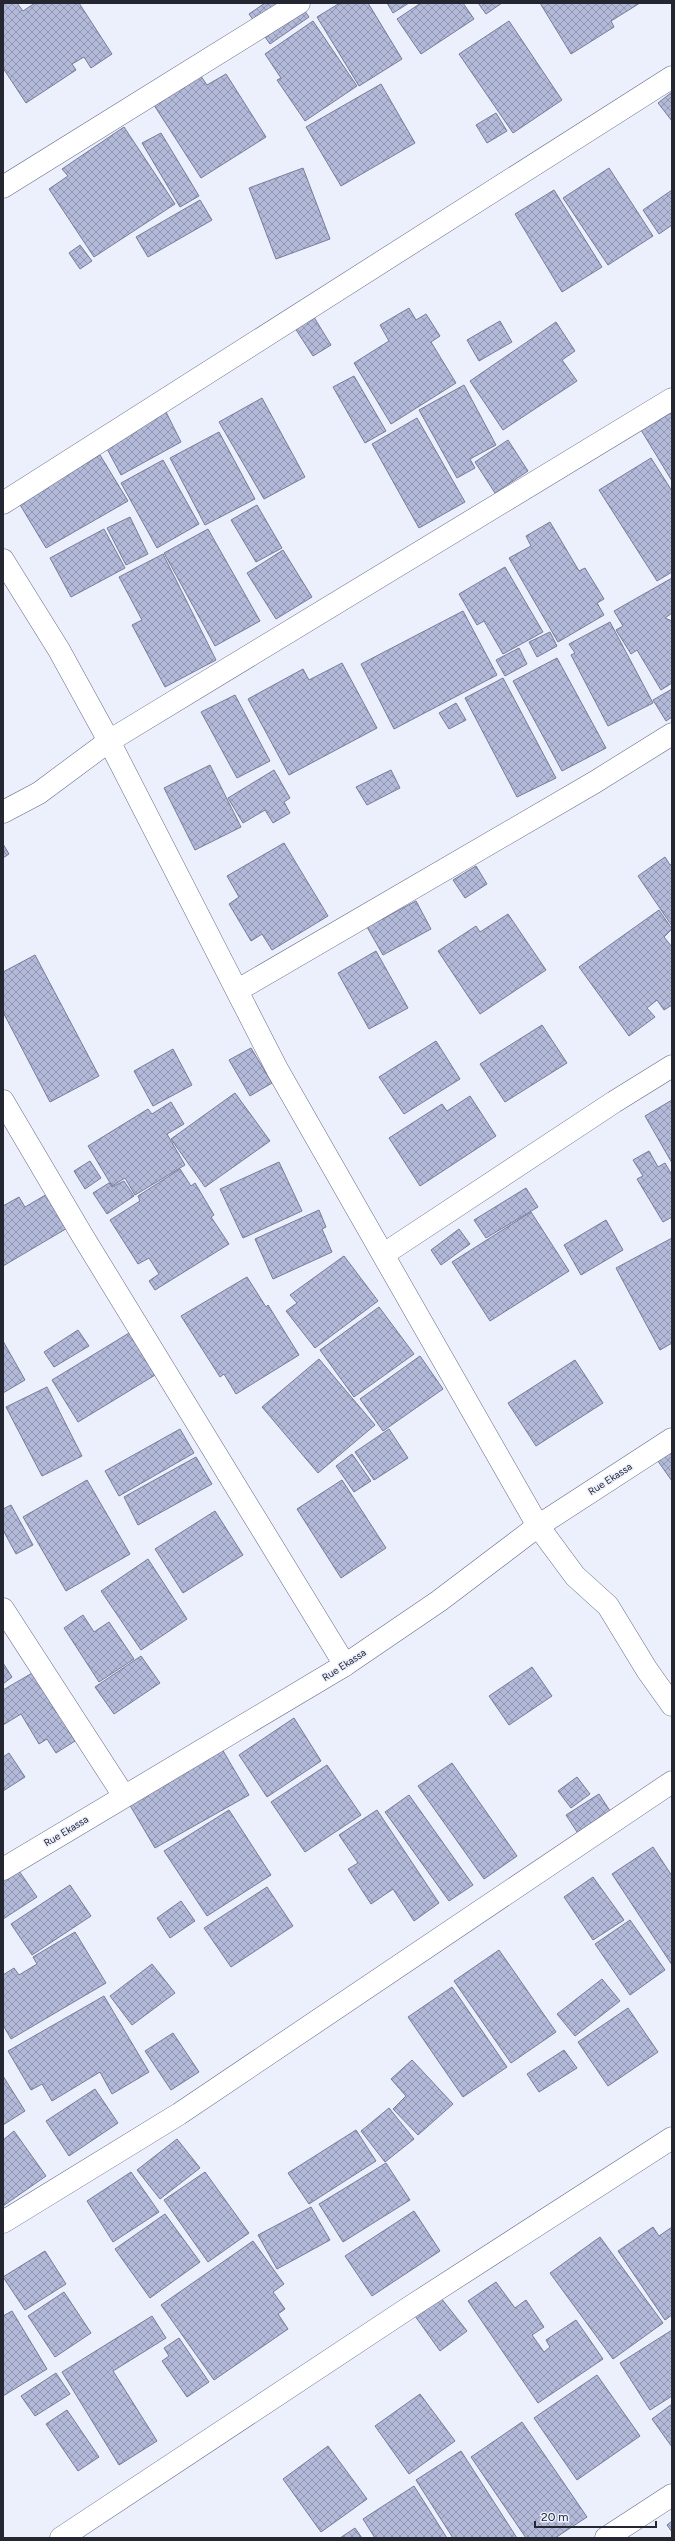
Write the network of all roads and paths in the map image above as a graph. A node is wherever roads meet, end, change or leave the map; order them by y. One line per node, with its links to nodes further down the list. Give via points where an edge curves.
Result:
1 (299, 3): 3 (street)
2 (672, 77): 5 (street)
3 (3, 187)
4 (672, 399): 8 (street)
5 (3, 503)
6 (3, 560): 8 (street, via 59,650)
7 (672, 734): 10 (street, via 595,782)
8 (109, 742): 9 (street, via 39,793); 10 (street)
9 (3, 812)
10 (238, 990): 13 (street, via 277,1069 332,1169)
11 (672, 1066): 13 (street)
12 (3, 1101): 17 (street)
13 (384, 1254): 15 (street)
14 (672, 1439): 15 (street, Rue Ekassa)
15 (538, 1526): 17 (street, Rue Ekassa, via 439,1601); 18 (street, via 575,1576 608,1606)
16 (3, 1609): 20 (street)
17 (345, 1665): 20 (street, Rue Ekassa)
18 (672, 1705)
19 (672, 1782): 23 (street, via 179,2114)
20 (124, 1796): 21 (street, Rue Ekassa)
21 (3, 1869)
22 (672, 2138): 25 (street, via 410,2307)
23 (3, 2222)
24 (672, 2495): 26 (street)
25 (61, 2538)
26 (606, 2538)

